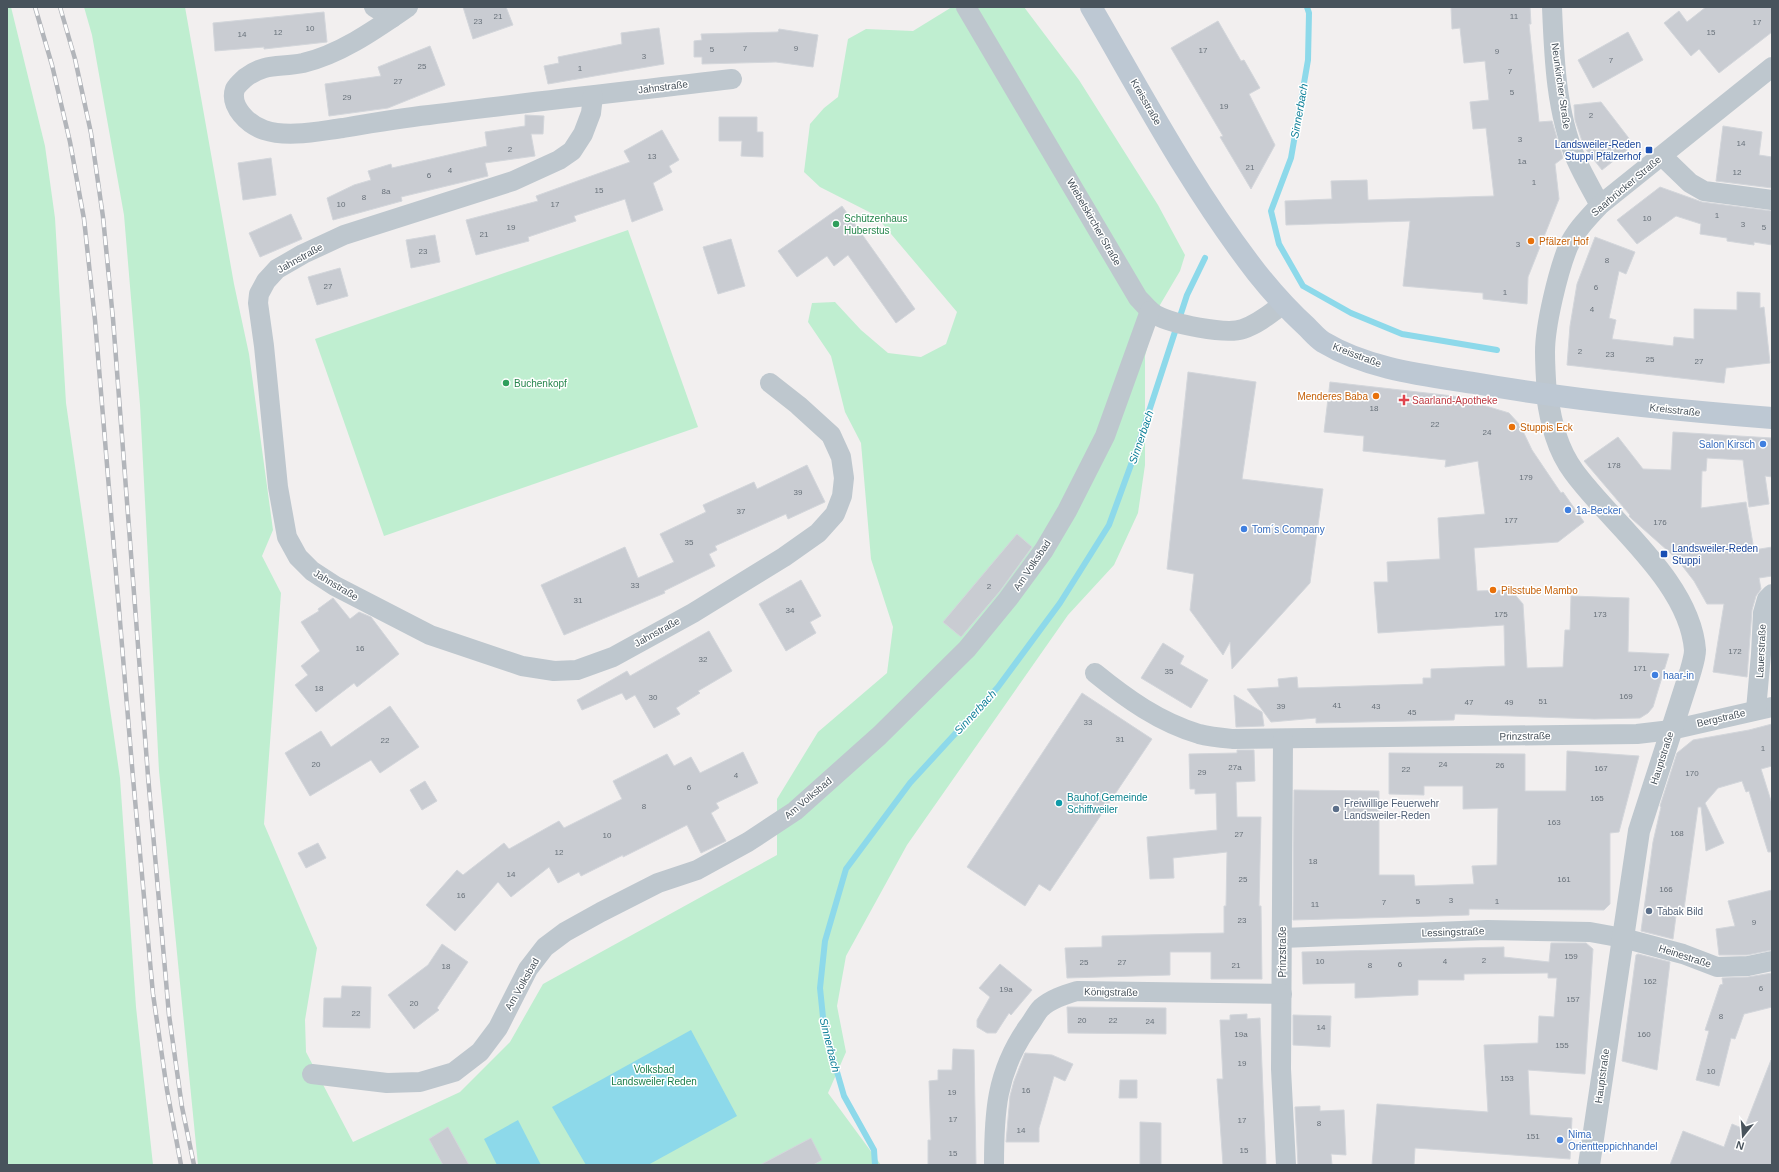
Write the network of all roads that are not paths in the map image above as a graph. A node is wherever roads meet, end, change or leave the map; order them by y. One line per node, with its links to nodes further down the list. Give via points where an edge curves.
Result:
1 (374, 7): 6 (street)
2 (408, 7): 6 (street)
3 (966, 7): 14 (street, Wiebelskircher Straße, via 1138,298)
4 (1091, 7): 13 (main road, Kreisstraße, via 1190,178 1233,241)
5 (1552, 7): 12 (street, Neunkircher Straße, via 1554,57 1568,135 1576,159)
6 (392, 18): 9 (street, Jahnstraße, via 332,53 303,63 257,69 235,89 240,113 250,123 265,130 288,133 312,132 428,115)
7 (1772, 67): 10 (street, Saarbrücker Straße)
8 (732, 79): 9 (street, Jahnstraße)
9 (593, 96): 15 (street, Jahnstraße, via 591,113 583,134 572,150 559,160 513,181 344,235 303,254 277,270 266,281 259,294 258,303 278,487 287,537 298,557 312,571 335,586 430,635 522,666 554,671 577,670 613,657 693,613 784,557 818,533 835,514 842,496 844,478 841,457 831,435)
10 (1662, 156): 11 (street, via 1690,183 1704,191); 12 (street, Saarbrücker Straße)
11 (1772, 200)
12 (1600, 205): 16 (street, Saarbrücker Straße, via 1568,246 1559,277 1545,351)
13 (1282, 305): 14 (street, via 1254,325 1230,332 1198,327); 16 (main road, Kreisstraße, via 1322,341 1355,356 1424,375)
14 (1158, 315): 27 (street, Am Volksbad, via 1105,436 1044,550 967,649 873,741 795,811 748,842 697,870 658,883 565,932 544,947 528,969 498,1028 480,1052 454,1072 420,1082 387,1083)
15 (770, 383)
16 (1547, 395): 17 (main road, Kreisstraße); 21 (street, Hauptstraße, via 1550,421 1573,471 1664,577 1685,610 1695,652)
17 (1772, 418)
18 (1770, 596): 20 (street, Lauerstraße, via 1763,613 1761,654)
19 (1095, 673): 22 (street, Prinzstraße, via 1126,698 1165,722 1200,734 1233,739)
20 (1764, 709): 21 (street, Bergstraße)
21 (1671, 730): 22 (street, Prinzstraße, via 1637,734); 24 (street, Hauptstraße, via 1639,831)
22 (1283, 739): 23 (street, Prinzstraße)
23 (1282, 938): 24 (street, Lessingstraße, via 1487,930 1590,932); 26 (street, Prinzstraße)
24 (1622, 938): 25 (street, Heinestraße, via 1683,954 1717,967 1748,966); 30 (street, Hauptstraße)
25 (1772, 961)
26 (1282, 994): 28 (street, Königstraße, via 1077,991 1059,997 1041,1008 1022,1035 1007,1066 997,1099); 29 (street, Prinzstraße, via 1281,1069)
27 (312, 1074)
28 (994, 1165)
29 (1286, 1165)
30 (1589, 1165)

